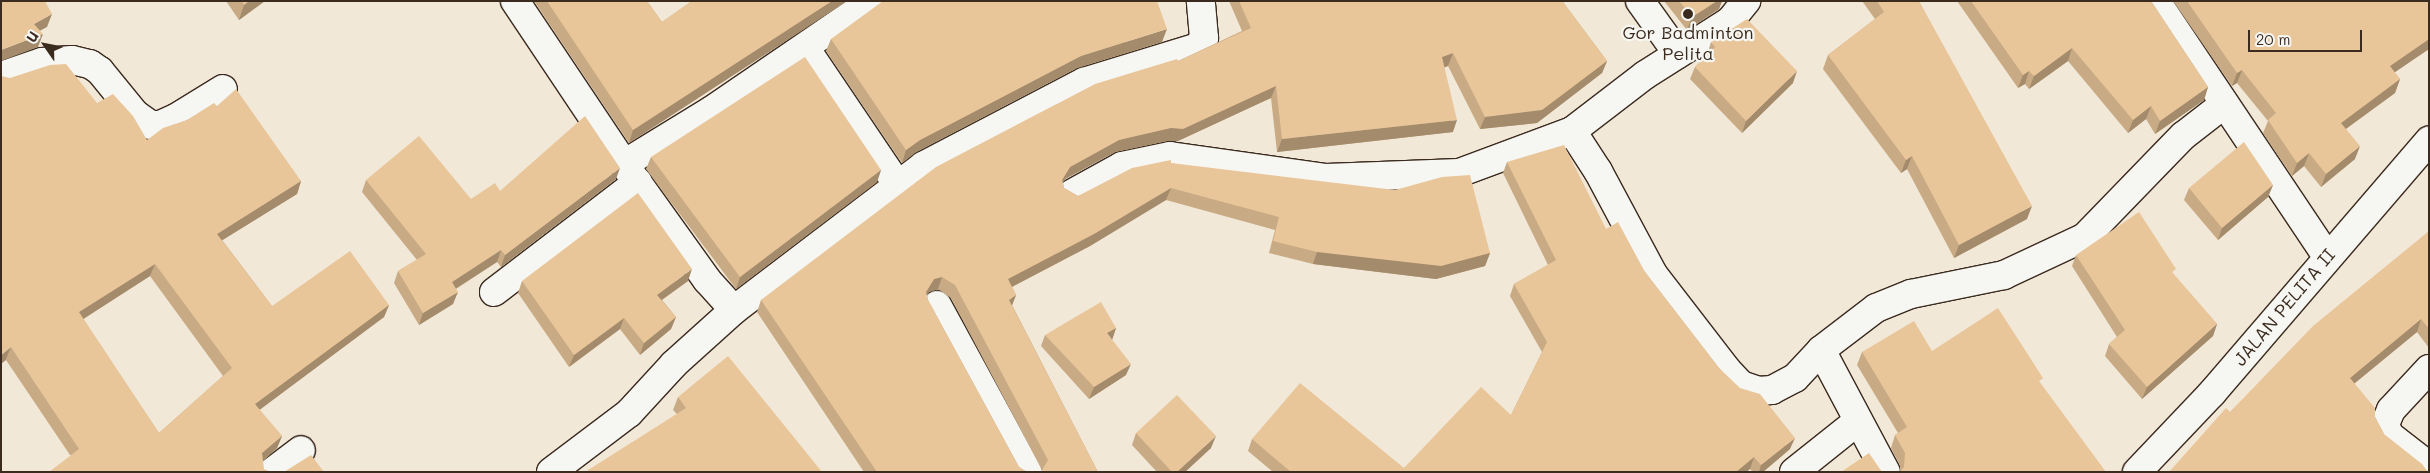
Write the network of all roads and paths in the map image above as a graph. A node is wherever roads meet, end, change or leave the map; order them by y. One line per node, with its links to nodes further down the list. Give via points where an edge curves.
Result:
1 (515, 1): 14 (street)
2 (872, 1): 7 (street)
3 (1201, 1): 15 (street, via 1204,38 1198,47 1084,82 923,166)
4 (1640, 1): 8 (street)
5 (1746, 1): 8 (street, via 1730,21)
6 (2156, 1): 11 (street)
7 (806, 49): 14 (street); 15 (street)
8 (1678, 54): 12 (street)
9 (1, 76): 10 (street, via 42,62 72,60 90,64 100,71 135,114 151,125 176,118)
10 (222, 89)
11 (2223, 105): 17 (street); 21 (street, via 2183,136 2086,237 2004,275 1911,294 1876,308)
12 (1572, 131): 16 (street, via 1459,173 1326,178 1262,166 1170,156 1122,166); 21 (street, via 1598,171 1653,274 1692,328 1741,385 1758,391 1772,390 1795,378)
13 (2429, 141): 17 (street, JALAN PELITA II)
14 (631, 173): 18 (street); 20 (street, via 707,280)
15 (897, 184): 20 (street)
16 (1073, 193)
17 (2327, 256): 31 (street, JALAN PELITA II, via 2212,393)
18 (494, 292)
19 (937, 305): 28 (street)
20 (734, 310): 27 (street, via 674,364 629,413)
21 (1821, 350): 23 (street)
22 (2429, 369): 25 (street, via 2391,410 2385,424 2389,435)
23 (1858, 421): 29 (street); 30 (street)
24 (301, 450): 26 (street)
25 (2429, 466)
26 (272, 472)
27 (551, 472)
28 (1028, 472)
29 (1794, 472)
30 (1886, 472)
31 (2137, 472)

